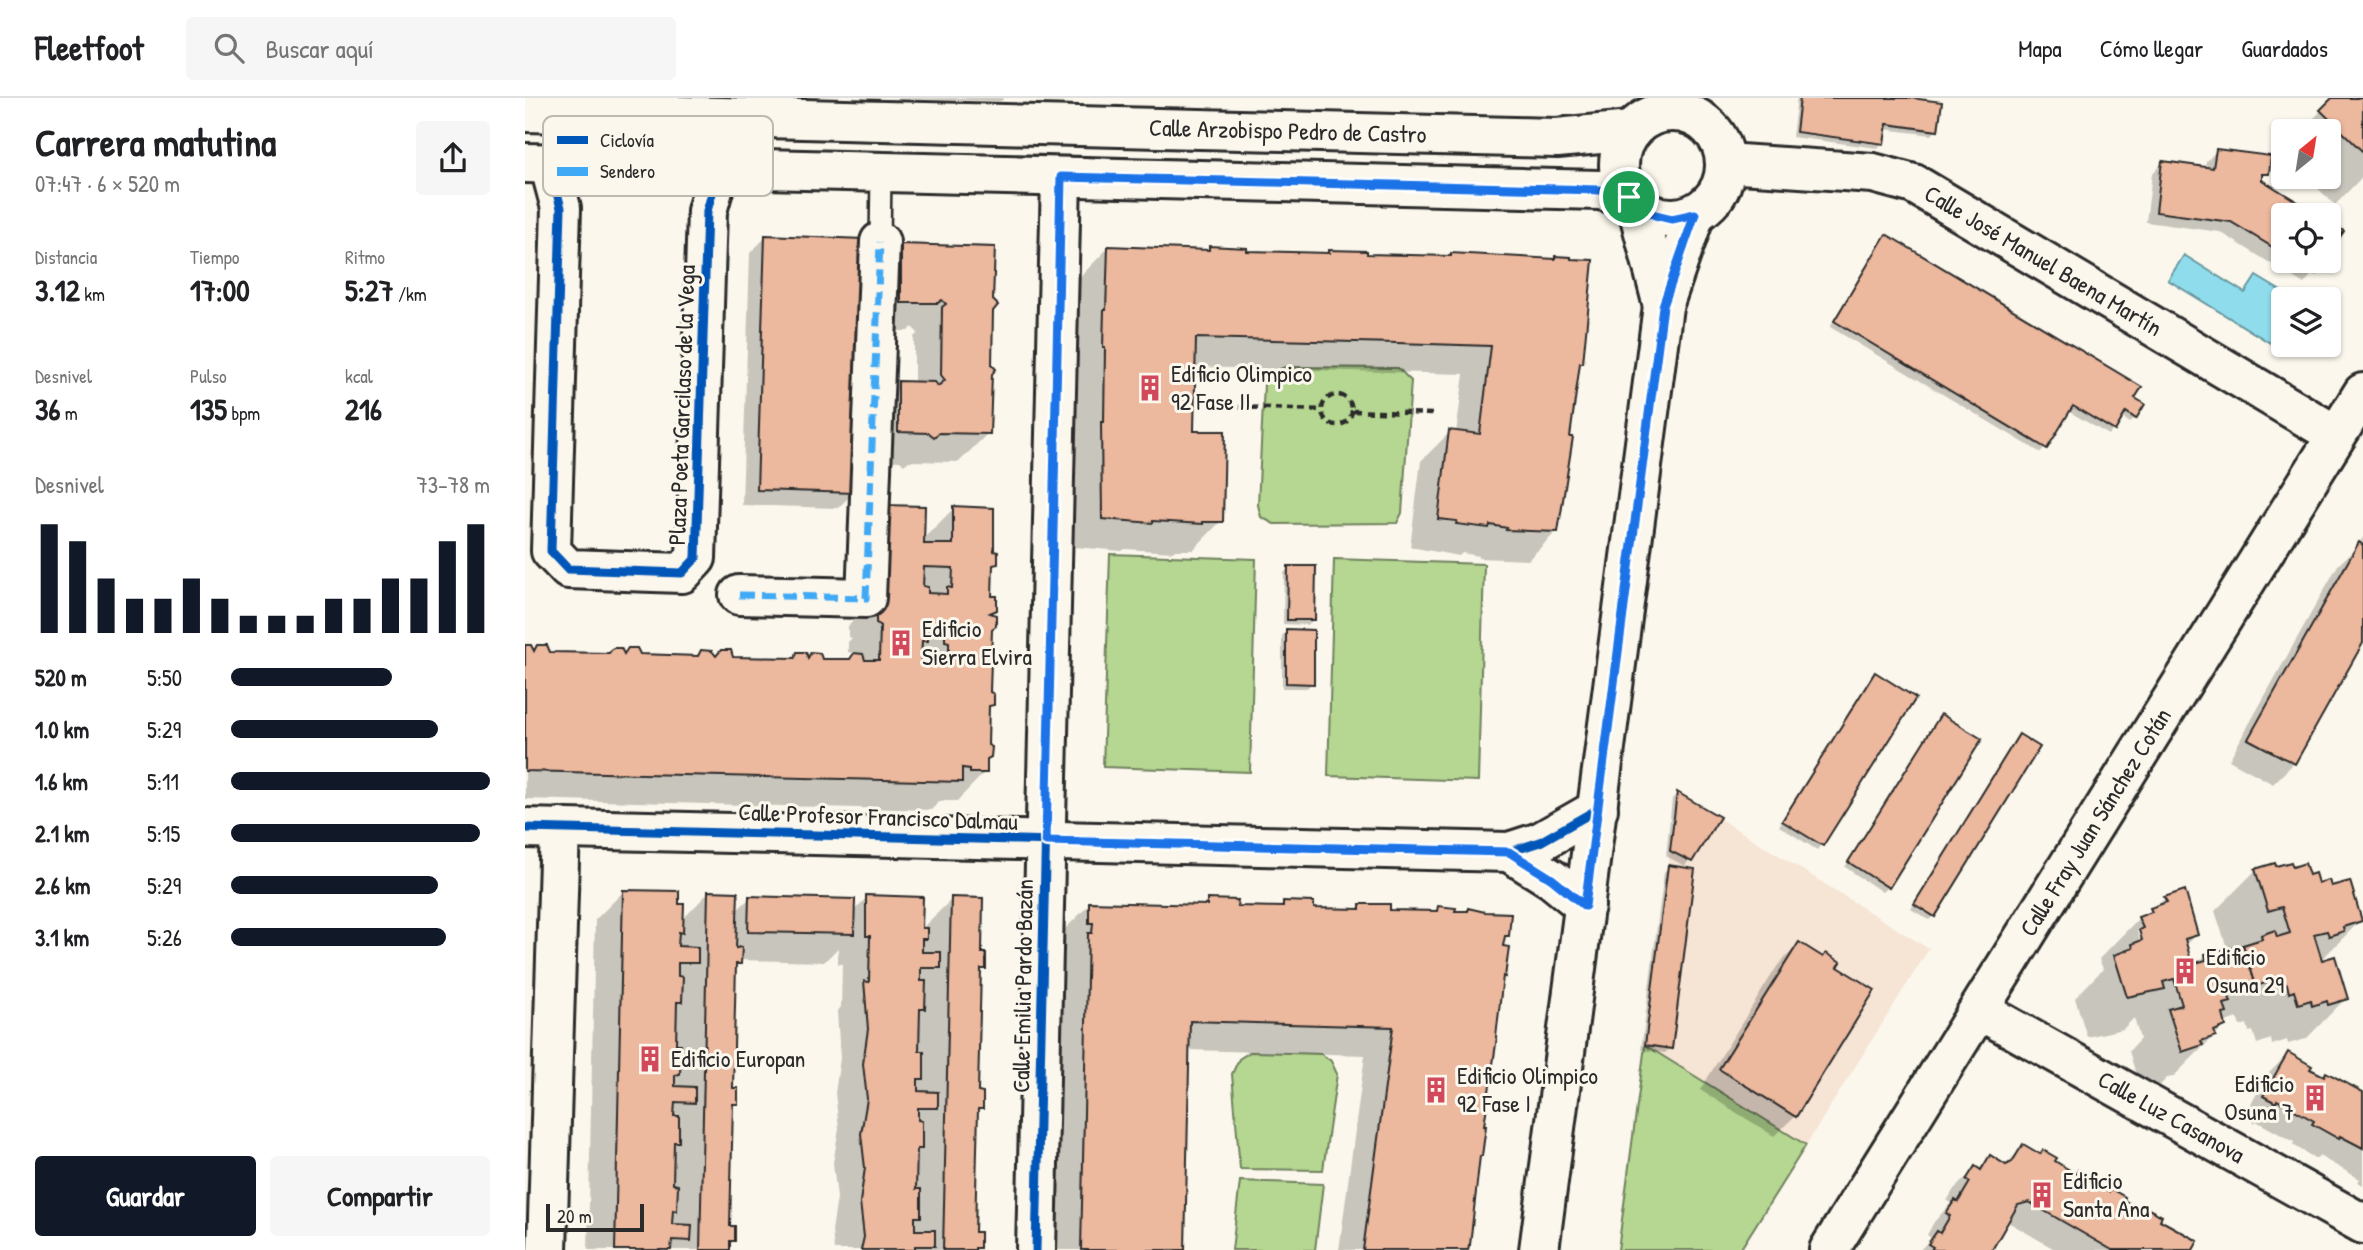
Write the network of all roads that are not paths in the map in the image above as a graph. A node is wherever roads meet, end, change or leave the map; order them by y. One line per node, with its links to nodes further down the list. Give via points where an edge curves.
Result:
1 (1711, 98): 6 (main road)
2 (565, 105): 3 (main road, Calle Arzobispo Pedro de Castro); 4 (main road, Calle Arzobispo Pedro de Castro)
3 (742, 107): 5 (main road, Calle Arzobispo Pedro de Castro, via 1556,138)
4 (525, 111)
5 (1650, 115): 6 (main road, via 1684,113 1701,121); 12 (main road, via 1621,147 1620,177)
6 (1721, 149): 13 (main road, via 1724,179 1719,192); 17 (main road, Calle José Manuel Baena Martín, via 1873,173 1914,184)
7 (773, 170): 8 (main road, Calle Arzobispo Pedro de Castro)
8 (881, 173): 9 (main road, Calle Arzobispo Pedro de Castro); 14 (lane)
9 (1061, 177): 12 (main road, Calle Arzobispo Pedro de Castro, via 1600,190); 21 (main road, Calle Emilia Pardo Bazán)
10 (555, 196): 11 (main road, Plaza Poeta Garcilaso de la Vega, via 561,208 551,551 568,569 682,573 696,558 707,211)
11 (711, 196)
12 (1633, 201): 13 (main road, via 1672,219); 15 (main road)
13 (1695, 214): 15 (main road)
14 (880, 242): 18 (main road, via 866,598)
15 (1663, 306): 19 (main road)
16 (2363, 393): 17 (main road, Calle Fray Juan Sánchez Cotán)
17 (2336, 435): 24 (main road, Calle Fray Juan Sánchez Cotán)
18 (739, 594)
19 (1598, 809): 22 (main road, Calle Profesor Francisco Dalmau, via 1540,842); 23 (main road)
20 (543, 828): 21 (main road, Calle Profesor Francisco Dalmau); 26 (main road)
21 (1046, 841): 22 (main road, Calle Profesor Francisco Dalmau); 27 (main road, Calle Emilia Pardo Bazán)
22 (1509, 852): 23 (main road)
23 (1585, 906): 28 (main road)
24 (1979, 1010): 25 (main road, Calle Luz Casanova); 29 (main road, Calle Fray Juan Sánchez Cotán)
25 (2363, 1224)
26 (547, 1250)
27 (1036, 1250)
28 (1539, 1250)
29 (1829, 1250)

